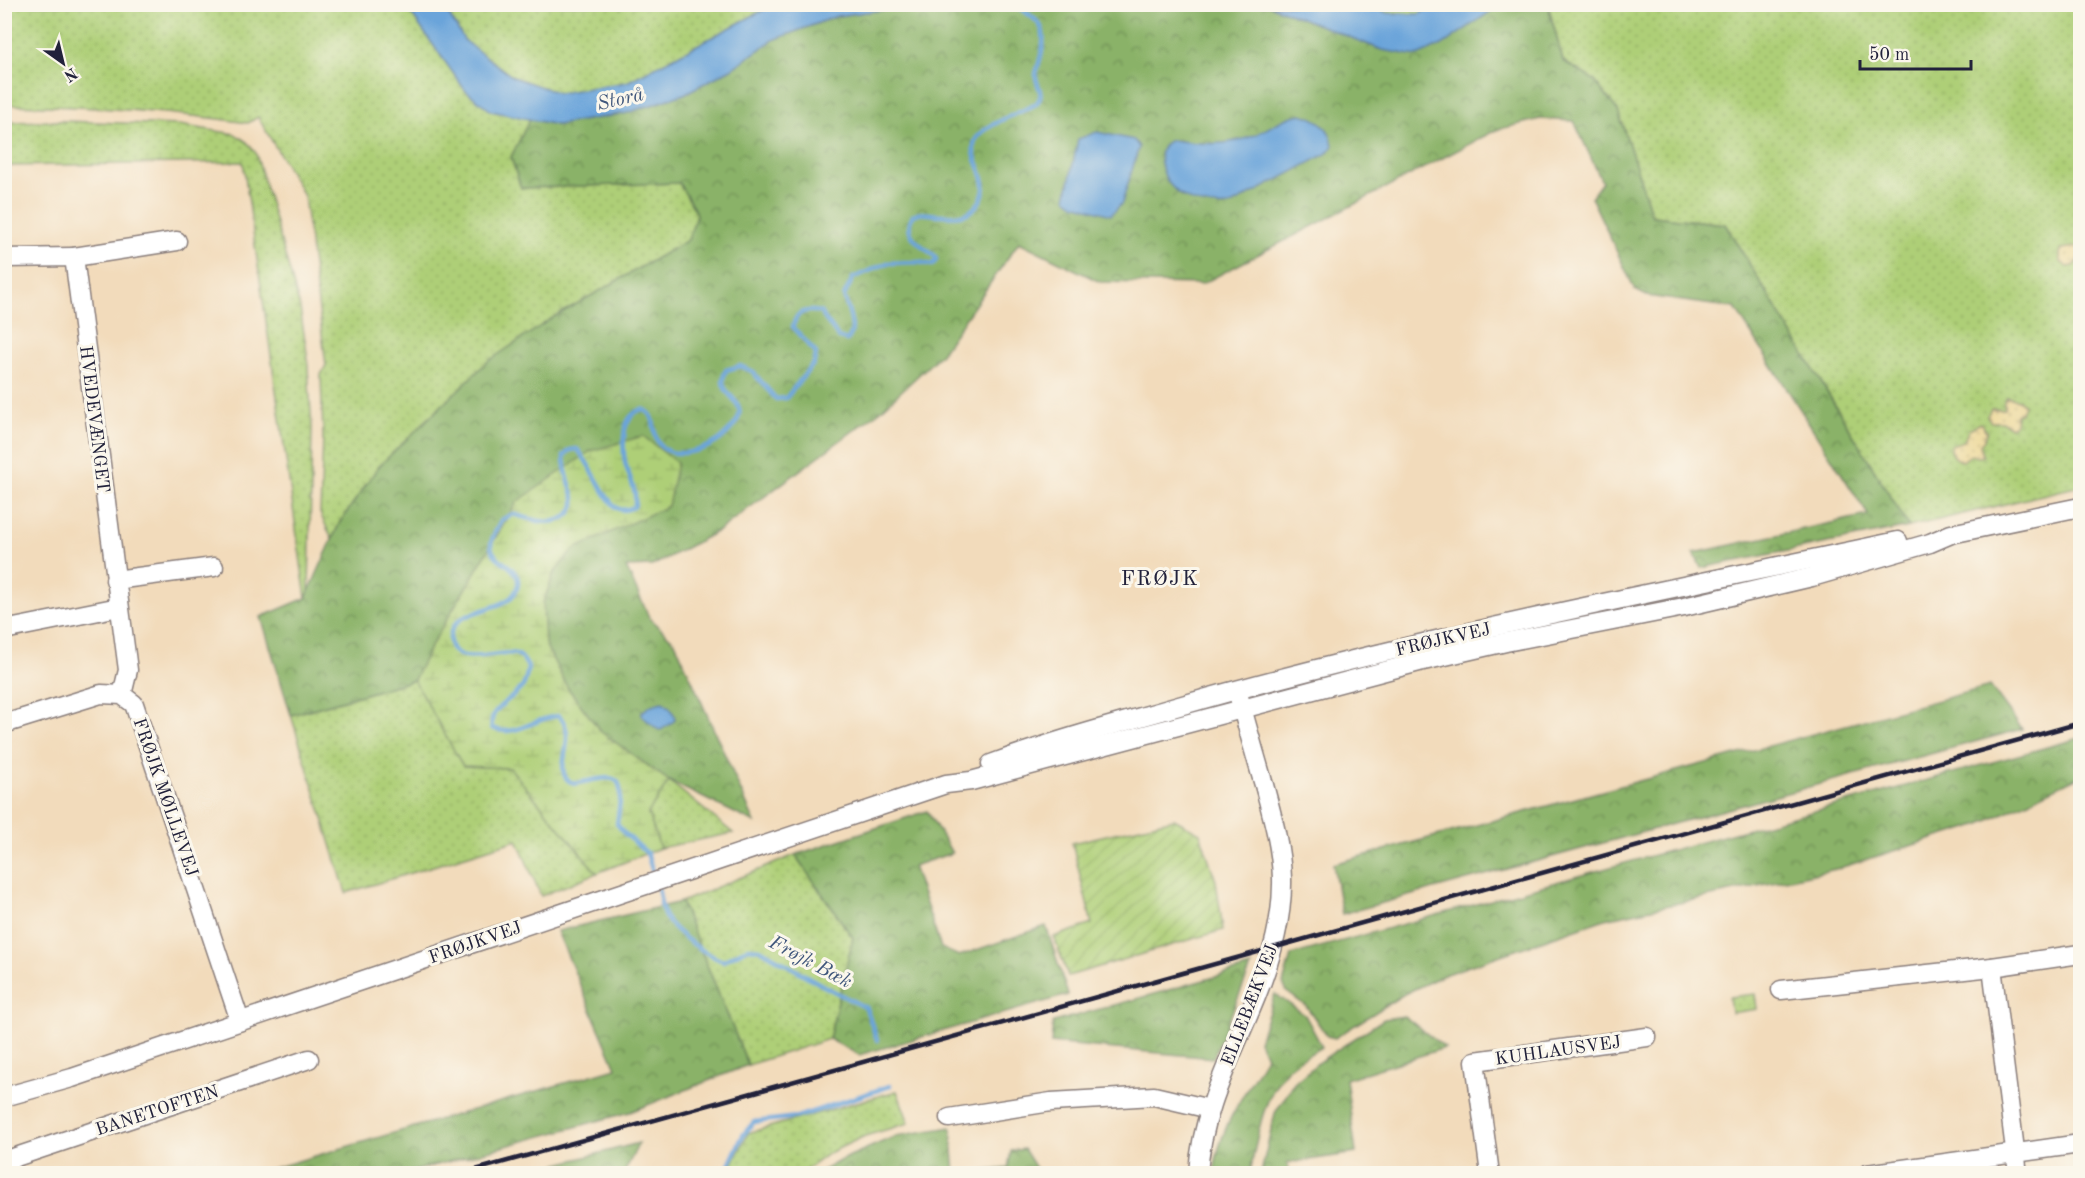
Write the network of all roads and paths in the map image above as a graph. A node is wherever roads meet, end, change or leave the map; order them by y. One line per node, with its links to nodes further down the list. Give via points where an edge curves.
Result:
1 (177, 241): 2 (street)
2 (74, 257): 3 (street); 7 (street, HVEDEVÆNGET)
3 (4, 258)
4 (2080, 507): 5 (street, FRØJKVEJ)
5 (1951, 534): 10 (street, FRØJKVEJ, via 1928,534 1485,628); 12 (street, FRØJKVEJ, via 1812,577 1506,642)
6 (214, 567): 7 (street)
7 (115, 580): 8 (street, HVEDEVÆNGET)
8 (119, 607): 9 (street); 11 (street, HVEDEVÆNGET, via 128,670)
9 (4, 630)
10 (1237, 689): 12 (street, ELLEBÆKVEJ); 14 (street, FRØJKVEJ, via 1000,760)
11 (122, 695): 13 (street, via 101,694); 18 (street, FRØJK MØLLEVEJ, via 134,704)
12 (1242, 708): 14 (street, FRØJKVEJ, via 971,781); 22 (street, ELLEBÆKVEJ, via 1278,836 1282,879 1273,949)
13 (4, 724)
14 (946, 784): 18 (street, FRØJKVEJ)
15 (2080, 954): 16 (street)
16 (1992, 967): 17 (street); 25 (street)
17 (1781, 990)
18 (240, 1021): 21 (street, FRØJKVEJ)
19 (1647, 1037): 28 (street, KUHLAUSVEJ, via 1475,1061)
20 (309, 1059): 26 (street, BANETOFTEN)
21 (4, 1097)
22 (1210, 1109): 23 (street, via 1154,1096 1051,1102); 27 (street, ELLEBÆKVEJ)
23 (949, 1118)
24 (2080, 1144): 25 (street)
25 (2015, 1154): 29 (street); 30 (street)
26 (4, 1161)
27 (1198, 1173)
28 (1490, 1173)
29 (1867, 1173)
30 (2018, 1173)

